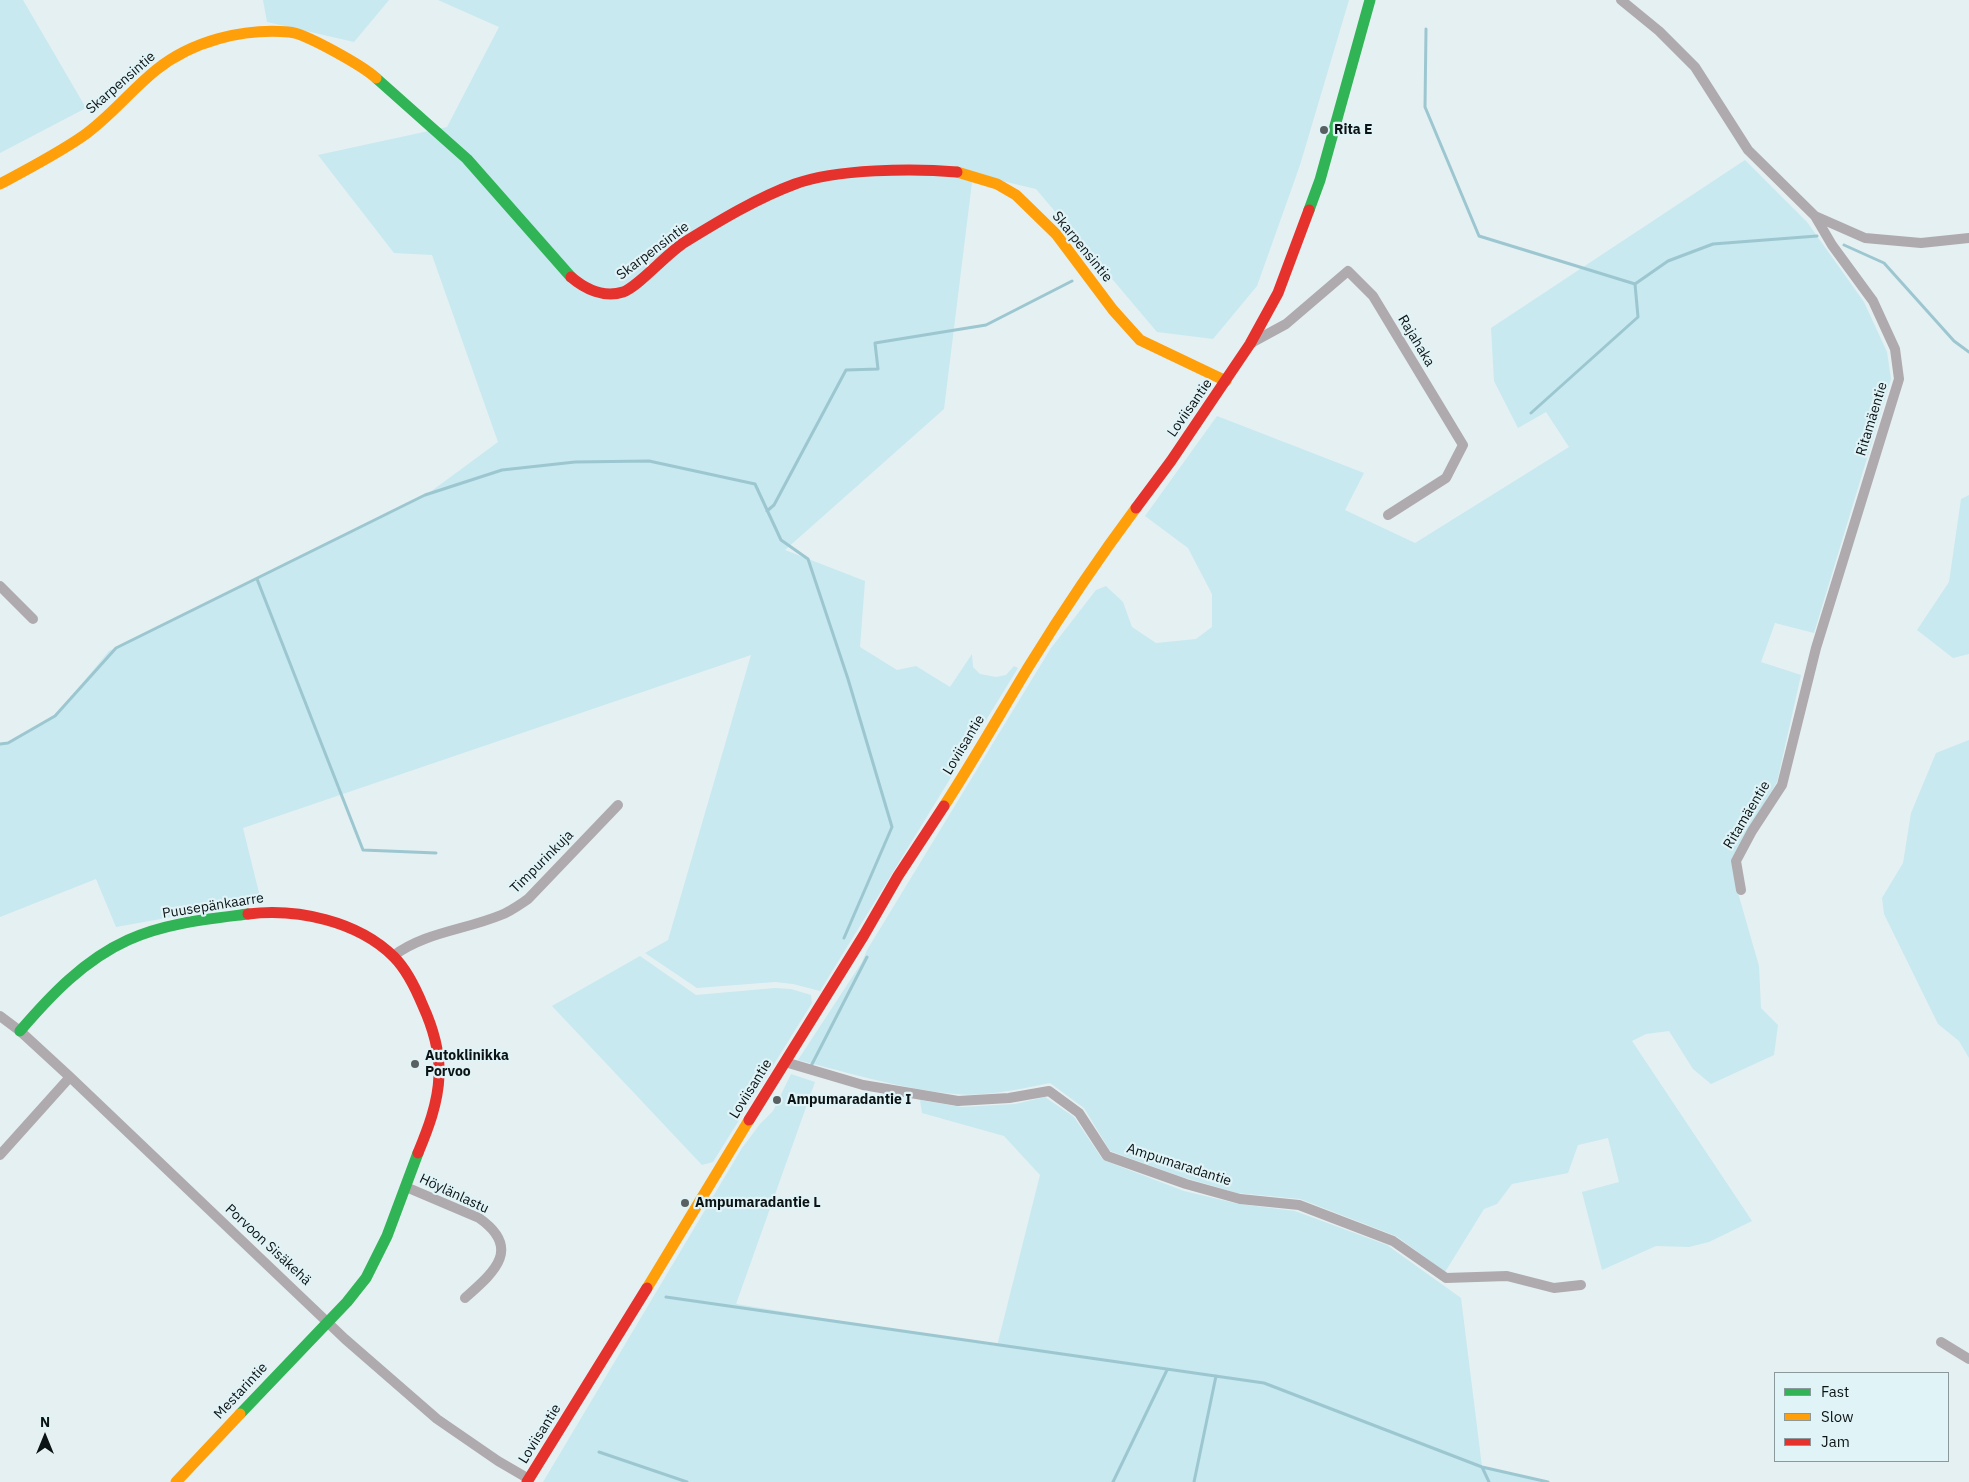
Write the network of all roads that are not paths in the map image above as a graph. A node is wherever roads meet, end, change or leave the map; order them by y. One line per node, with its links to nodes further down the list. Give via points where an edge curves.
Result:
1 (1370, 0): 6 (street, Loviisantie, via 1320,180 1278,293)
2 (1621, 0): 4 (street, Ritamäentie, via 1659,31 1695,67 1748,150)
3 (0, 184): 7 (street, Skarpensintie, via 83,136 156,70 182,52 235,35 291,32 338,53 372,74 467,159 572,278 593,291 610,294 628,290 685,242 796,184 867,172 958,172 997,184 1016,195 1056,234 1113,310 1140,340)
4 (1816, 216): 5 (street, via 1866,238 1921,243); 12 (street, Ritamäentie, via 1832,245 1873,301 1895,349 1898,380 1816,648 1782,785 1736,861)
5 (1969, 238)
6 (1250, 344): 7 (street, Loviisantie); 8 (street, Rajahaka, via 1286,324 1348,271 1374,296 1463,445 1446,478)
7 (1226, 381): 16 (street, Loviisantie, via 1091,570)
8 (1388, 515)
9 (0, 586): 10 (street)
10 (33, 619)
11 (618, 805): 13 (street, Timpurinkuja, via 528,899 515,908 502,915 425,938)
12 (1741, 890)
13 (393, 956): 15 (street, Puusepänkaarre, via 362,935 300,914 252,914 154,930 110,949 86,965 64,983); 19 (street, Puusepänkaarre, via 430,1022 440,1064 433,1108)
14 (0, 1016): 15 (street, Porvoon Sisäkehä)
15 (20, 1031): 17 (street, Porvoon Sisäkehä)
16 (785, 1062): 20 (street, Ampumaradantie, via 863,1085 958,1101 1009,1098 1049,1091 1079,1113 1108,1156 1240,1199 1299,1205 1393,1241 1446,1278 1507,1276 1554,1288); 25 (street, Loviisantie)
17 (70, 1077): 18 (street); 22 (street, Porvoon Sisäkehä)
18 (0, 1155)
19 (406, 1187): 21 (street, Höylänlastu, via 479,1218 498,1235 502,1247 498,1265); 22 (street, Puusepänkaarre, via 365,1280)
20 (1581, 1285)
21 (465, 1298)
22 (328, 1321): 25 (street, Porvoon Sisäkehä, via 437,1419); 26 (street, Mestarintie)
23 (1941, 1342): 24 (street)
24 (1969, 1359)
25 (528, 1480)
26 (176, 1482)

